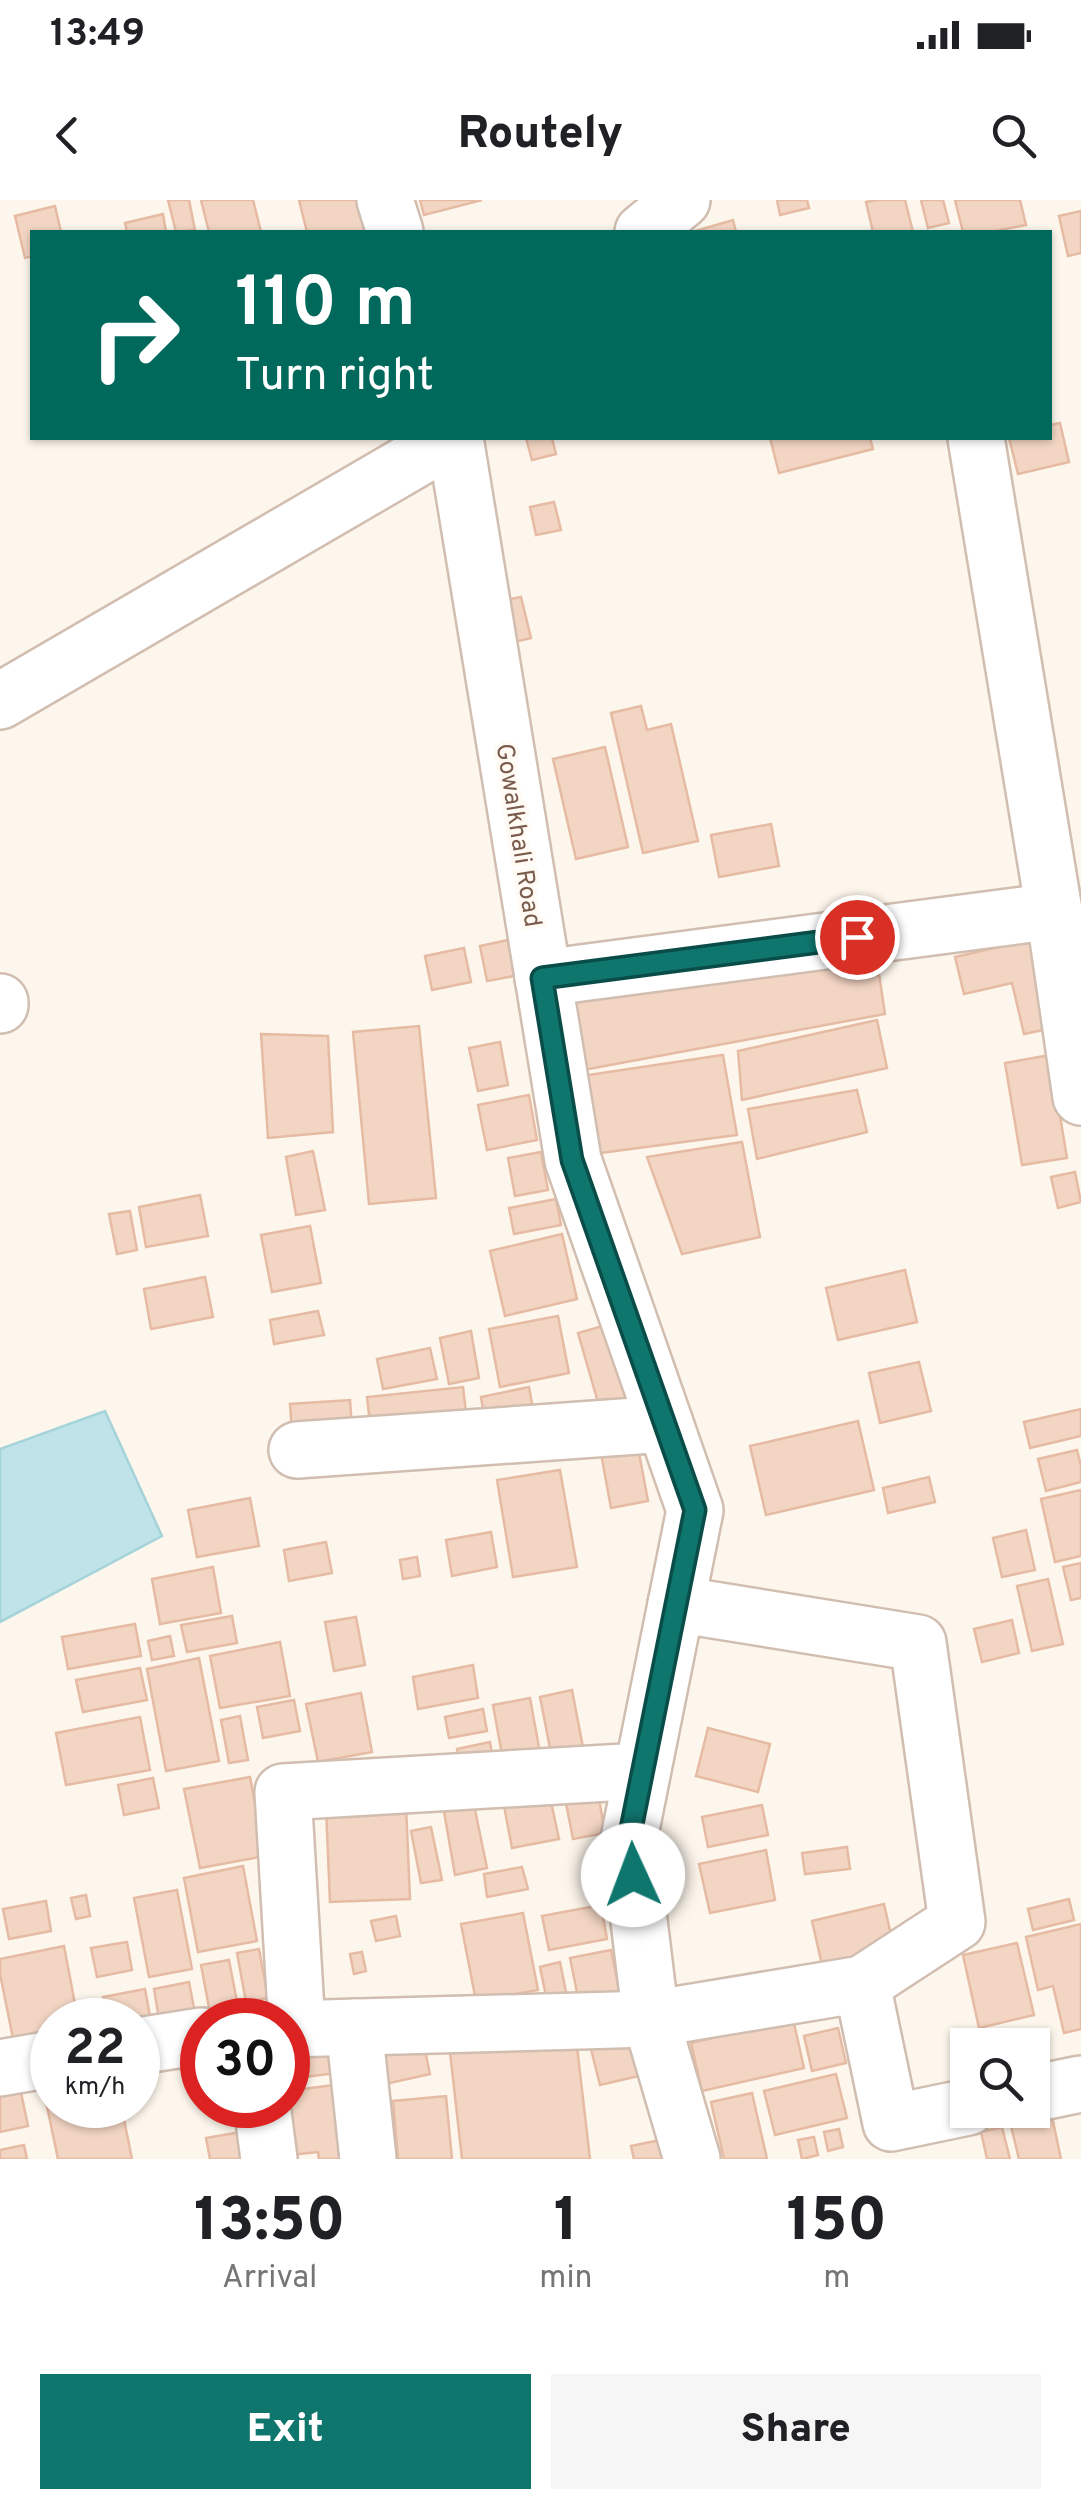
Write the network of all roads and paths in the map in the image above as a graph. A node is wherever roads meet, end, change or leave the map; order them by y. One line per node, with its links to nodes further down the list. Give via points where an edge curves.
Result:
1 (385, 200): 3 (street)
2 (682, 200): 4 (street)
3 (394, 230)
4 (645, 230)
5 (451, 440): 8 (street)
6 (454, 440): 10 (street, Gowalkhali Road)
7 (976, 440): 9 (street)
8 (0, 700)
9 (1054, 911): 10 (street); 11 (street)
10 (542, 978): 12 (street, Gowalkhali Road, via 572,1160)
11 (1081, 1097)
12 (666, 1424): 13 (street); 14 (street, Gowalkhali Road, via 695,1510)
13 (298, 1450)
14 (676, 1604): 15 (street, Gowalkhali Road); 16 (street, via 918,1643 957,1922)
15 (642, 1772): 17 (street, via 282,1792); 18 (street, Gowalkhali Road, via 629,1839)
16 (862, 1984): 18 (street); 25 (street, via 890,2122)
17 (291, 1998)
18 (651, 2019): 19 (street); 29 (street, Gowalkhali Road)
19 (354, 2026): 20 (street); 28 (street)
20 (310, 2028)
21 (30, 2063): 22 (street)
22 (0, 2068)
23 (1081, 2084): 24 (street)
24 (1050, 2090)
25 (950, 2110)
26 (265, 2128): 27 (street)
27 (269, 2159)
28 (368, 2159)
29 (692, 2159)

